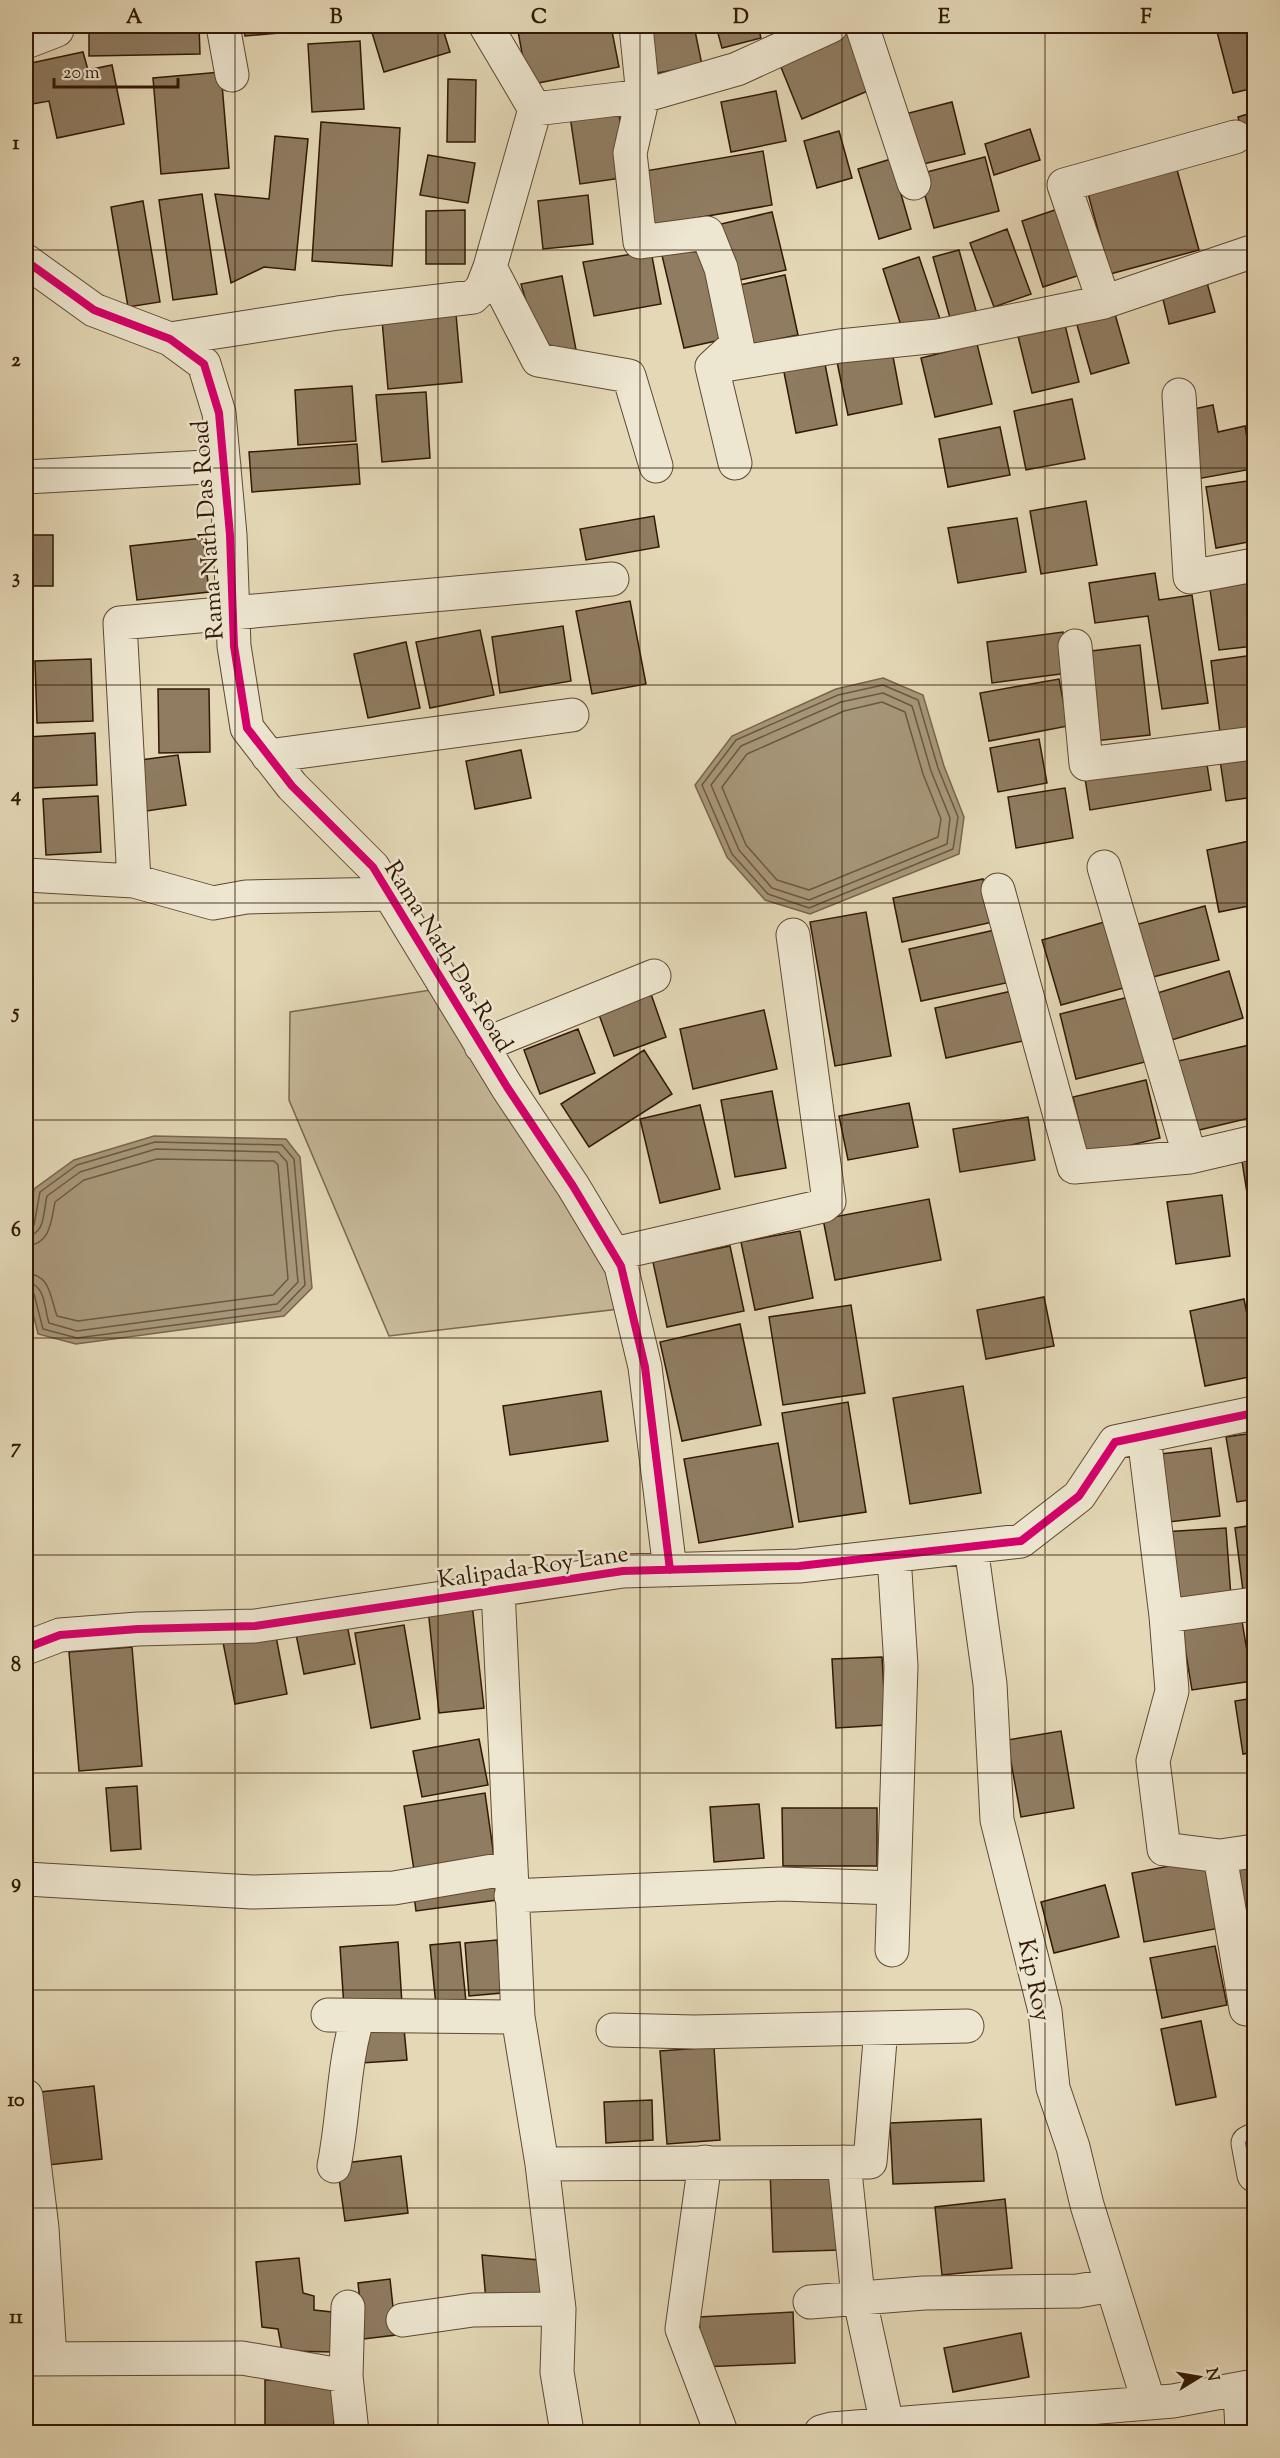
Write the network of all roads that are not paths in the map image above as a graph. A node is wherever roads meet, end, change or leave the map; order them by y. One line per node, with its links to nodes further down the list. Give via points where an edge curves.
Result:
1 (57, 26): 7 (street, via 57,30)
2 (223, 26): 8 (street)
3 (486, 26): 10 (street)
4 (636, 26): 9 (street)
5 (831, 26): 9 (street, via 737,69)
6 (862, 26): 12 (street)
7 (26, 42)
8 (232, 75)
9 (643, 96): 10 (street); 18 (street, via 630,153 640,242 707,233 721,268 737,344)
10 (535, 109): 15 (street)
11 (1235, 136): 16 (street, via 1064,185)
12 (914, 183)
13 (1254, 250): 16 (street)
14 (26, 261): 17 (street, Rama Nath Das Road, via 94,310)
15 (490, 267): 17 (street, via 482,288 473,297); 22 (street, via 537,360 629,376)
16 (1104, 302): 18 (street, via 939,336 840,346)
17 (170, 339): 21 (street, Rama Nath Das Road, via 204,364 219,413)
18 (712, 367): 20 (street)
19 (1179, 395): 24 (street, via 1190,577)
20 (735, 463)
21 (224, 466): 23 (street); 26 (street, Rama Nath Das Road)
22 (656, 466)
23 (26, 477)
24 (1254, 565)
25 (612, 579): 26 (street)
26 (233, 613): 30 (street, Rama Nath Das Road, via 247,728); 33 (street, via 120,624)
27 (1075, 646): 29 (street, via 1086,764)
28 (572, 715): 30 (street)
29 (1254, 743)
30 (268, 756): 35 (street, Rama Nath Das Road, via 292,786 373,867)
31 (1104, 867): 40 (street)
32 (26, 875): 33 (street)
33 (134, 881): 35 (street, via 213,903 246,897)
34 (998, 890): 40 (street, via 1074,1167)
35 (390, 894): 38 (street, Rama Nath Das Road)
36 (793, 935): 41 (street, via 829,1201 823,1206)
37 (654, 976): 38 (street)
38 (481, 1046): 41 (street, Rama Nath Das Road)
39 (1254, 1142): 40 (street)
40 (1190, 1157)
41 (614, 1254): 46 (street, Rama Nath Das Road, via 621,1266 645,1367)
42 (1254, 1413): 43 (street, Kalipada Roy Lane)
43 (1144, 1436): 44 (street, Kalipada Roy Lane, via 1115,1442 1079,1496 1021,1541); 49 (street)
44 (971, 1546): 45 (street, Kalipada Roy Lane); 69 (street, Kip Roy, via 990,1684 997,1820 1045,2011 1053,2088)
45 (894, 1556): 46 (street, Kalipada Roy Lane, via 800,1566); 55 (street, via 901,1666)
46 (670, 1570): 47 (street, Kalipada Roy Lane, via 623,1571)
47 (498, 1589): 50 (street, Kalipada Roy Lane, via 255,1626 60,1635); 54 (street)
48 (1254, 1604): 49 (street)
49 (1166, 1616): 52 (street, via 1172,1691 1153,1761 1164,1849)
50 (26, 1648)
51 (1254, 1851): 52 (street)
52 (1220, 1857): 57 (street)
53 (26, 1879): 54 (street, via 252,1892)
54 (511, 1882): 55 (street); 58 (street)
55 (894, 1888): 56 (street)
56 (892, 1950)
57 (1246, 2009)
58 (518, 2017): 66 (street); 67 (street, via 343,2015 348,2046 342,2128)
59 (968, 2026): 60 (street)
60 (881, 2028): 61 (street); 65 (street, via 870,2162)
61 (614, 2030)
62 (26, 2096): 75 (street, via 42,2228)
63 (1254, 2140): 68 (street, via 1248,2143)
64 (705, 2162): 65 (street); 66 (street); 82 (street, via 682,2329)
65 (844, 2162): 70 (street)
66 (542, 2164): 73 (street)
67 (333, 2166)
68 (1254, 2175)
69 (1112, 2286): 70 (street, via 1078,2291); 78 (street, Kip Roy)
70 (859, 2298): 71 (street); 79 (street)
71 (810, 2302)
72 (348, 2307): 76 (street)
73 (559, 2309): 74 (street, via 472,2310); 81 (street, via 557,2372)
74 (403, 2320)
75 (38, 2359): 76 (street, via 242,2358)
76 (346, 2376): 80 (street)
77 (1247, 2387): 78 (street); 84 (street)
78 (1149, 2403): 79 (street)
79 (887, 2424): 83 (street)
80 (352, 2433)
81 (567, 2433)
82 (721, 2433)
83 (821, 2433)
84 (1242, 2433)

